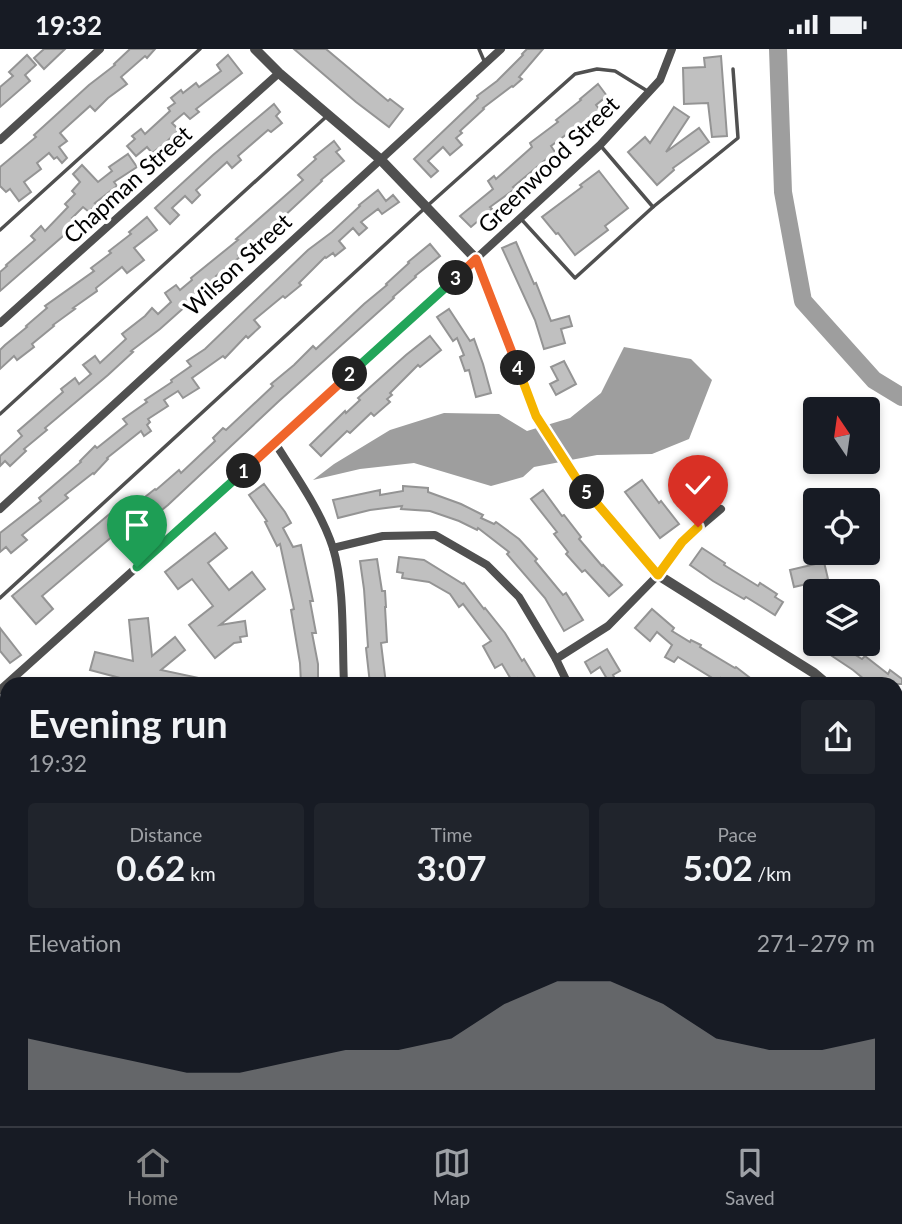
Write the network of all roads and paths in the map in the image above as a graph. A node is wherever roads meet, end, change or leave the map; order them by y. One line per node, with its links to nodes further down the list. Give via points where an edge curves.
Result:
1 (100, 49): 12 (street)
2 (200, 49): 18 (lane)
3 (255, 49): 9 (street)
4 (479, 49): 7 (lane)
5 (501, 49): 7 (street, Wilson Street)
6 (672, 49): 10 (street, Greenwood Street, via 660,80)
7 (485, 65): 14 (street, Wilson Street)
8 (733, 69): 16 (lane, via 738,138)
9 (279, 73): 11 (street); 20 (street, Chapman Street)
10 (649, 92): 13 (street, Greenwood Street); 15 (lane, via 615,71 575,74)
11 (328, 115): 14 (street); 21 (lane)
12 (0, 140)
13 (600, 145): 16 (lane); 17 (street, Greenwood Street)
14 (380, 159): 15 (street); 23 (street, Wilson Street)
15 (426, 207): 19 (street); 27 (lane)
16 (653, 207): 17 (lane, via 575,278)
17 (521, 218): 19 (street, Greenwood Street)
18 (0, 230)
19 (476, 259): 22 (street, Greenwood Street); 26 (street, via 536,416 578,481)
20 (0, 323)
21 (0, 414)
22 (275, 443): 25 (street, via 312,501); 29 (street, Greenwood Street)
23 (0, 509)
24 (721, 509): 26 (street, via 682,542)
25 (332, 548): 28 (street, via 383,536 435,535 486,565 519,597); 30 (street, via 340,585)
26 (658, 575): 28 (street, via 608,626); 32 (street)
27 (0, 598)
28 (556, 659): 31 (street)
29 (14, 677)
30 (344, 677)
31 (565, 677)
32 (819, 677)

